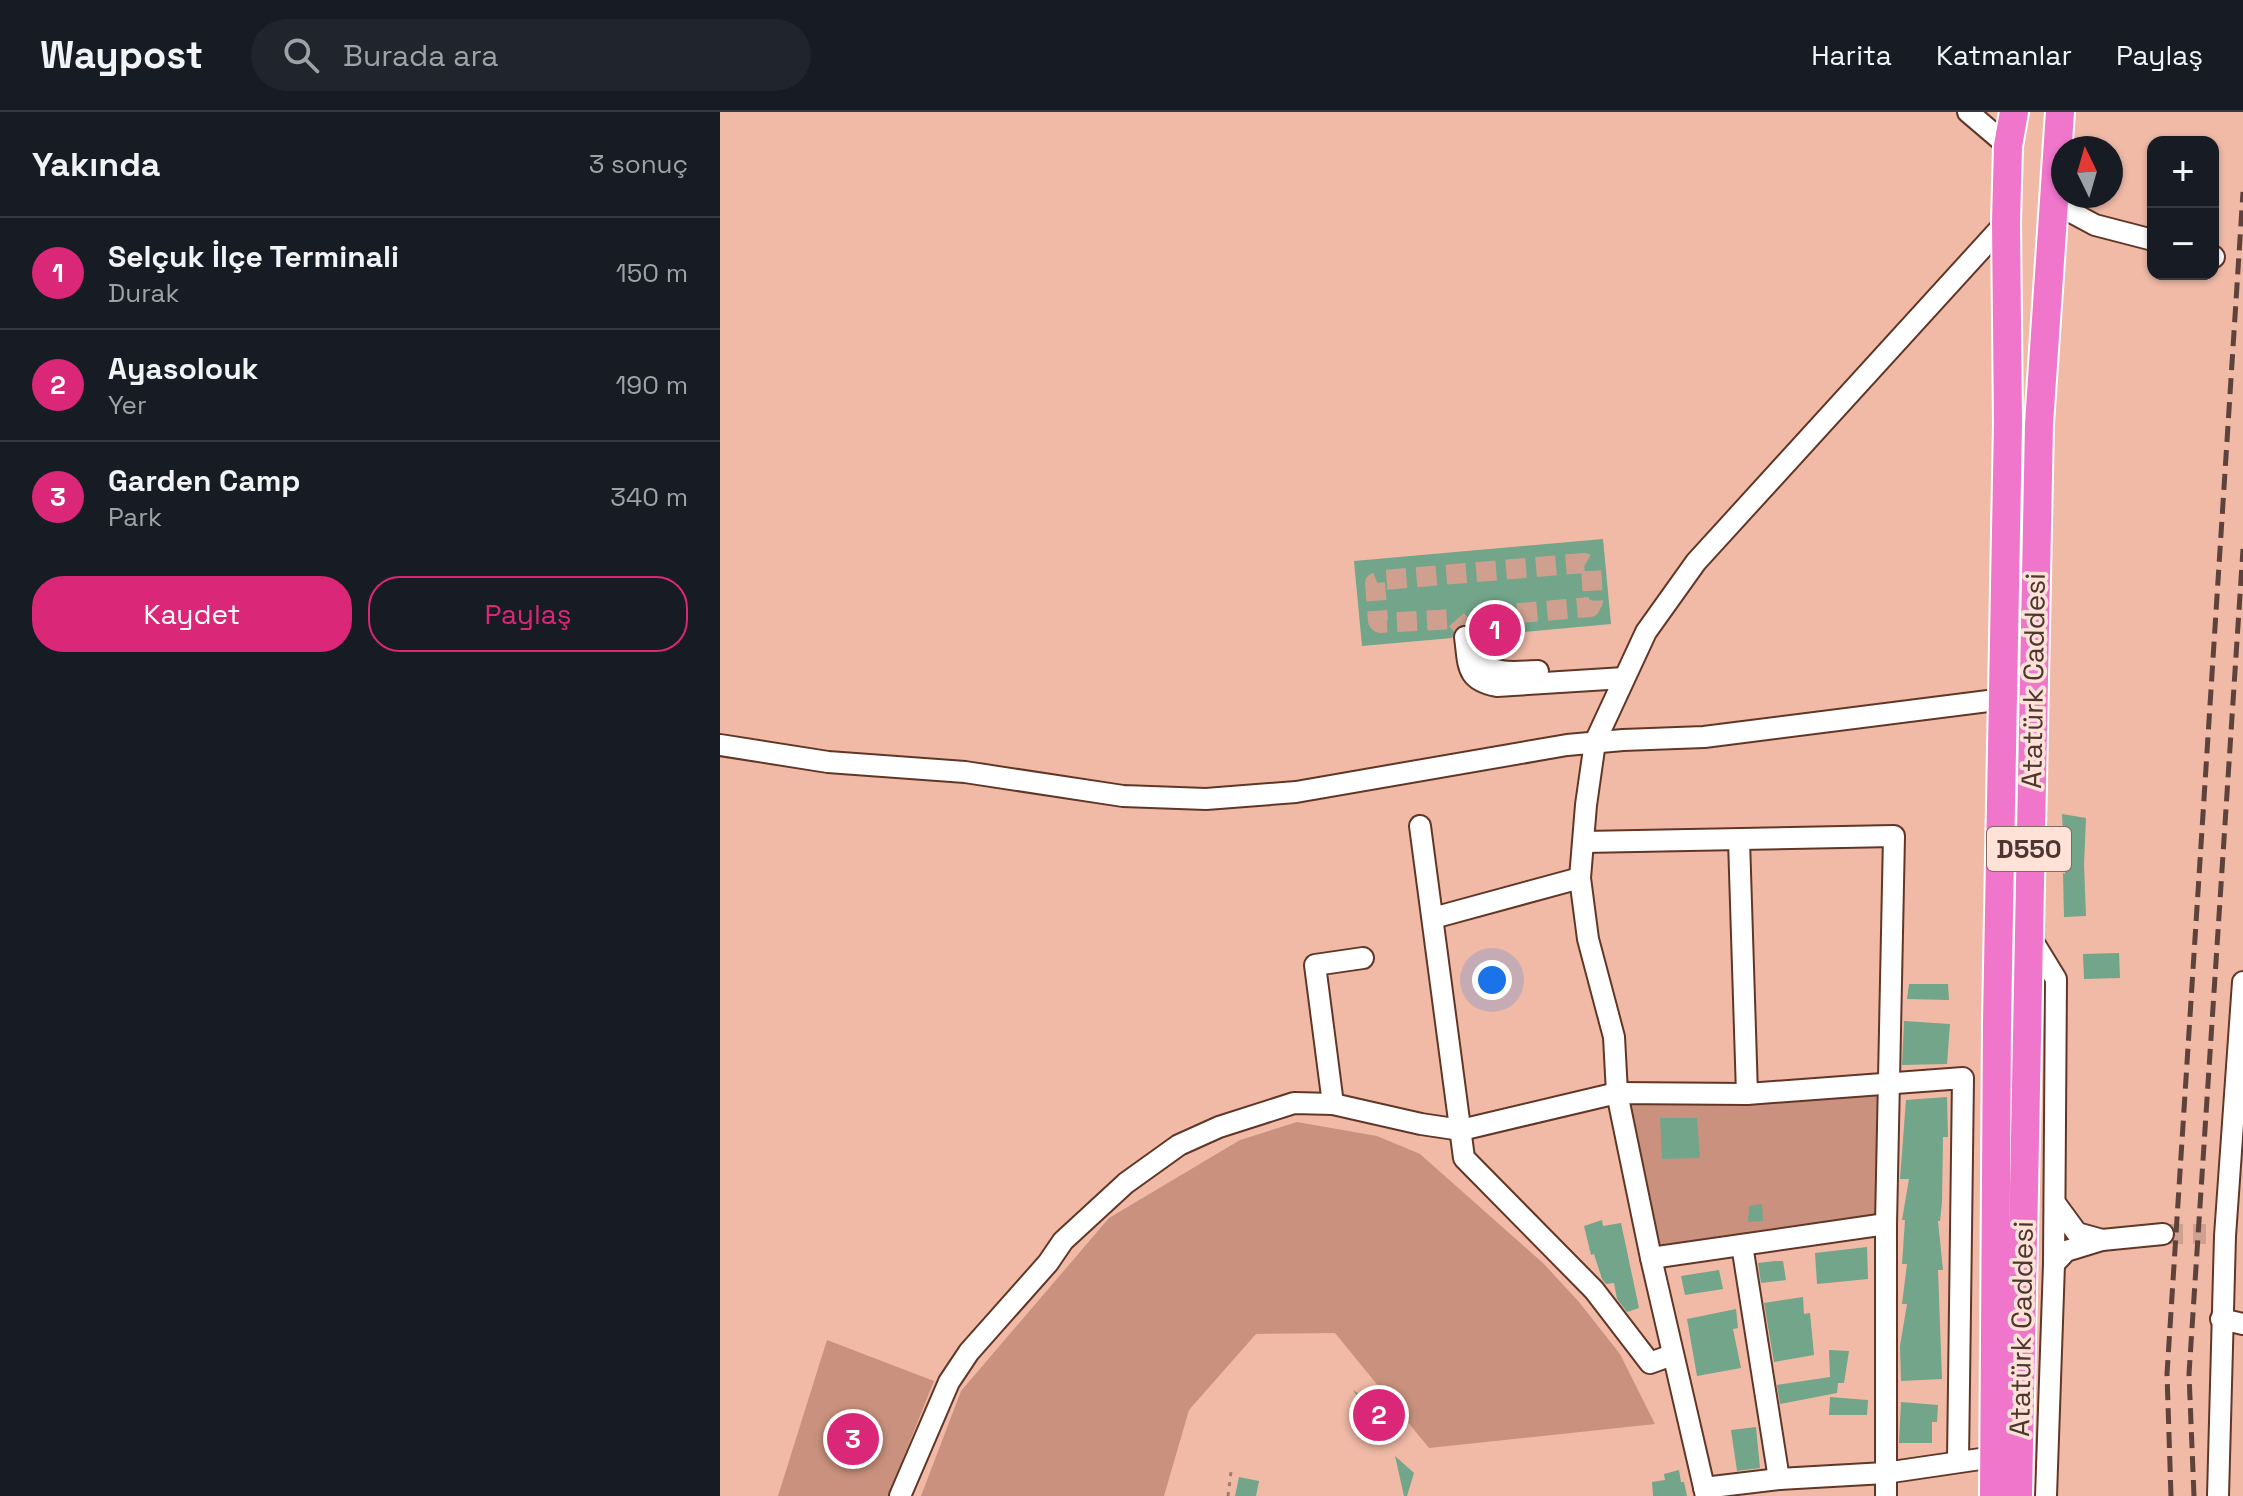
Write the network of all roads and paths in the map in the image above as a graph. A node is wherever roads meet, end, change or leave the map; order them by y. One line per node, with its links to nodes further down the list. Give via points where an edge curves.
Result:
1 (1968, 112): 6 (street)
2 (2014, 112): 6 (highway, D550)
3 (2060, 112): 4 (highway, D550)
4 (2058, 136)
5 (2051, 144): 6 (highway, via 2023,141)
6 (2008, 146): 10 (highway, D550)
7 (2051, 204): 10 (highway)
8 (2054, 208): 22 (highway, Atatürk Caddesi / D550, via 2038,440)
9 (2063, 208): 11 (street, via 2095,225)
10 (2006, 222): 13 (street, via 1696,562 1646,632); 14 (highway, Atatürk Caddesi / D550)
11 (2147, 238)
12 (1472, 636): 13 (street, via 1484,663 1505,672)
13 (1627, 672): 15 (street)
14 (2004, 699): 15 (street, via 1704,737); 40 (highway, Atatürk Caddesi / D550)
15 (1595, 742): 16 (street, via 1296,792 1206,799 1123,796); 19 (street)
16 (720, 745)
17 (1420, 826): 21 (street)
18 (1739, 840): 19 (street); 25 (street, via 1894,836); 27 (street)
19 (1584, 842): 20 (street)
20 (1580, 878): 21 (street); 26 (street, via 1588,939 1614,1037)
21 (1433, 918): 29 (street)
22 (2028, 933): 30 (street, via 2056,979); 50 (highway, Atatürk Caddesi / D550)
23 (1363, 958): 28 (street, via 1315,965)
24 (2243, 982): 37 (street, via 2216,1235)
25 (1888, 1084): 27 (street); 31 (street); 41 (street, via 1963,1078)
26 (1617, 1093): 27 (street); 29 (street); 35 (street)
27 (1747, 1094)
28 (1333, 1104): 29 (street); 46 (street, via 1294,1103 1206,1133 1179,1145 1126,1183 1063,1241 969,1352 949,1382)
29 (1461, 1130): 39 (street, via 1464,1158 1594,1290 1650,1363)
30 (2055, 1203): 33 (street, via 2077,1233); 36 (street)
31 (1886, 1224): 34 (street); 43 (street)
32 (2163, 1234): 33 (street)
33 (2102, 1240): 36 (street, via 2066,1251)
34 (1742, 1245): 35 (street); 44 (street)
35 (1651, 1258): 39 (street)
36 (2054, 1264): 51 (street)
37 (2221, 1319): 38 (street); 52 (street)
38 (2243, 1324)
39 (1672, 1355): 45 (street)
40 (1994, 1457): 41 (street); 49 (highway, Atatürk Caddesi / D550)
41 (1958, 1461): 43 (street)
42 (1231, 1472): 47 (path)
43 (1885, 1473): 44 (street); 48 (street)
44 (1779, 1479): 45 (street)
45 (1705, 1492)
46 (900, 1496)
47 (1228, 1496)
48 (1886, 1496)
49 (1994, 1496)
50 (2018, 1496)
51 (2046, 1496)
52 (2218, 1496)

